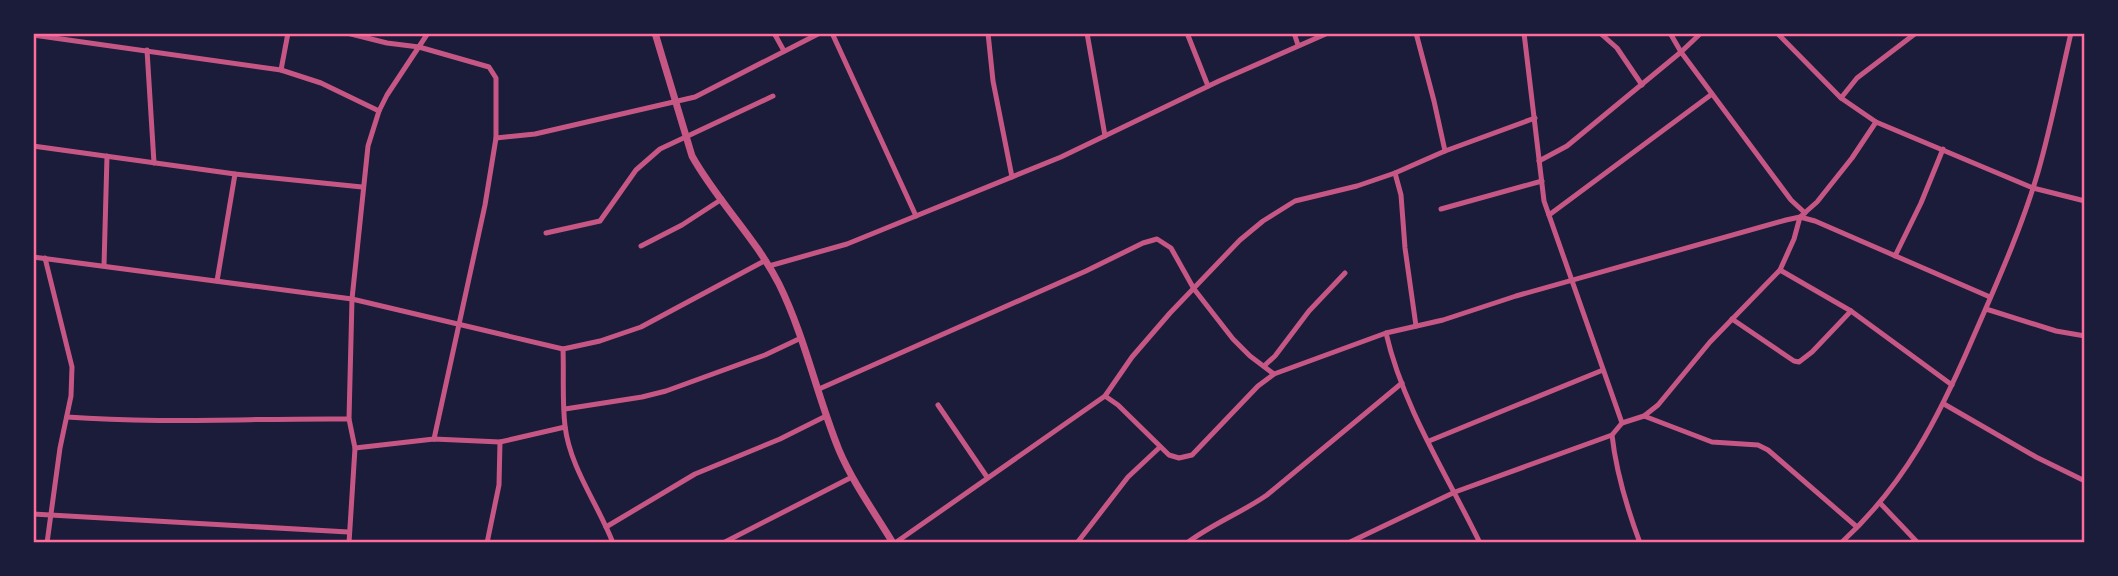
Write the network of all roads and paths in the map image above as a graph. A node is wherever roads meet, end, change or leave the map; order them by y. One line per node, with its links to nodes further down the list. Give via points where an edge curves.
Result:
1 (288, 33): 29 (street)
2 (347, 33): 23 (street)
3 (389, 33): 23 (street)
4 (428, 33): 25 (street)
5 (655, 33): 35 (street)
6 (774, 33): 27 (street)
7 (820, 33): 27 (street)
8 (832, 33): 59 (street)
9 (988, 33): 50 (street)
10 (1087, 33): 39 (street)
11 (1187, 33): 31 (street)
12 (1294, 33): 24 (street)
13 (1328, 33): 24 (street)
14 (1416, 33): 44 (street)
15 (1524, 33): 37 (street)
16 (1600, 33): 30 (street, via 1617,48)
17 (1670, 33): 28 (street)
18 (1700, 33): 28 (street)
19 (1777, 33): 34 (street)
20 (1916, 33): 34 (street, via 1857,78)
21 (2071, 33): 53 (street)
22 (33, 35): 26 (street)
23 (387, 43): 25 (street)
24 (1298, 45): 31 (street)
25 (419, 47): 36 (street); 40 (street, via 494,71)
26 (147, 50): 29 (street); 47 (street)
27 (784, 51): 35 (street, via 695,97)
28 (1681, 52): 30 (street); 32 (street)
29 (281, 70): 36 (street)
30 (1642, 85): 46 (street, via 1567,146)
31 (1208, 86): 39 (street)
32 (1712, 94): 57 (street); 58 (street)
33 (773, 96): 41 (street)
34 (1841, 98): 38 (street)
35 (676, 102): 40 (street, via 535,134); 41 (street)
36 (379, 111): 52 (street)
37 (1535, 118): 44 (street); 46 (street)
38 (1875, 122): 43 (street); 58 (street, via 1852,158)
39 (1105, 136): 50 (street)
40 (496, 138): 77 (street)
41 (686, 138): 54 (street, via 699,170); 60 (street, via 648,158 600,221)
42 (33, 146): 45 (street)
43 (1943, 149): 53 (street); 62 (street)
44 (1445, 151): 48 (street)
45 (107, 156): 47 (street); 66 (street)
46 (1539, 161): 51 (street)
47 (154, 163): 49 (street)
48 (1395, 173): 71 (street, via 1295,201 1240,240); 78 (street)
49 (235, 174): 52 (street); 69 (street)
50 (1012, 177): 59 (street)
51 (1542, 181): 56 (street); 57 (street)
52 (362, 187): 73 (street)
53 (2033, 188): 55 (street); 72 (street)
54 (722, 199): 61 (street); 65 (street)
55 (2085, 201)
56 (1441, 209)
57 (1549, 215): 70 (street)
58 (1802, 215): 62 (street); 67 (street); 70 (street)
59 (916, 216): 65 (street, via 848,244)
60 (546, 233)
61 (641, 247)
62 (1895, 256): 72 (street)
63 (33, 257): 64 (street)
64 (45, 258): 66 (street); 95 (street, via 72,367)
65 (767, 263): 81 (street); 82 (street, via 641,327)
66 (104, 266): 69 (street)
67 (1780, 270): 75 (street); 76 (street)
68 (1345, 273): 83 (street)
69 (217, 281): 73 (street)
70 (1571, 281): 78 (street); 84 (street)
71 (1194, 289): 83 (street, via 1233,339); 88 (street, via 1171,248 1157,239); 89 (street, via 1132,357)
72 (1990, 297): 74 (street)
73 (352, 299): 77 (street); 96 (street)
74 (1986, 309): 80 (street); 87 (street)
75 (1851, 311): 76 (street, via 1799,362); 87 (street)
76 (1732, 319): 94 (street)
77 (458, 325): 82 (street); 100 (street)
78 (1416, 326): 79 (street)
79 (1385, 333): 85 (street); 86 (street)
80 (2085, 337)
81 (801, 338): 88 (street); 92 (street, via 666,391)
82 (563, 349): 92 (street)
83 (1264, 366): 85 (street)
84 (1603, 370): 97 (street); 101 (street)
85 (1274, 374): 103 (street, via 1192,455 1180,458)
86 (1402, 383): 101 (street); 122 (street, via 1267,495)
87 (1952, 385): 90 (street)
88 (819, 389): 93 (street)
89 (1105, 396): 103 (street); 106 (street)
90 (1944, 404): 107 (street); 109 (street, via 1911,462)
91 (938, 405): 106 (street)
92 (565, 409): 98 (street)
93 (827, 416): 105 (street); 112 (street, via 695,474)
94 (1644, 416): 97 (street); 113 (street, via 1712,442 1758,445 1768,450)
95 (67, 417): 96 (street, via 129,421); 111 (street)
96 (349, 419): 104 (street)
97 (1622, 423): 99 (street)
98 (565, 427): 102 (street); 112 (street, via 571,452)
99 (1612, 435): 108 (street); 125 (street)
100 (434, 439): 102 (street); 104 (street)
101 (1429, 441): 108 (street)
102 (500, 442): 117 (street, via 497,500)
103 (1160, 447): 121 (street, via 1128,477)
104 (355, 448): 114 (street)
105 (852, 477): 119 (street); 120 (street)
106 (986, 477): 120 (street)
107 (2085, 481)
108 (1455, 492): 123 (street); 124 (street)
109 (1880, 502): 113 (street); 127 (street)
110 (33, 514): 111 (street)
111 (50, 515): 114 (street); 115 (street)
112 (606, 527): 118 (street)
113 (1857, 527): 126 (street)
114 (348, 532): 116 (street)
115 (47, 543)
116 (349, 543)
117 (487, 543)
118 (613, 543)
119 (723, 543)
120 (894, 543)
121 (1077, 543)
122 (1187, 543)
123 (1348, 543)
124 (1480, 543)
125 (1640, 543)
126 (1841, 543)
127 (1918, 543)

